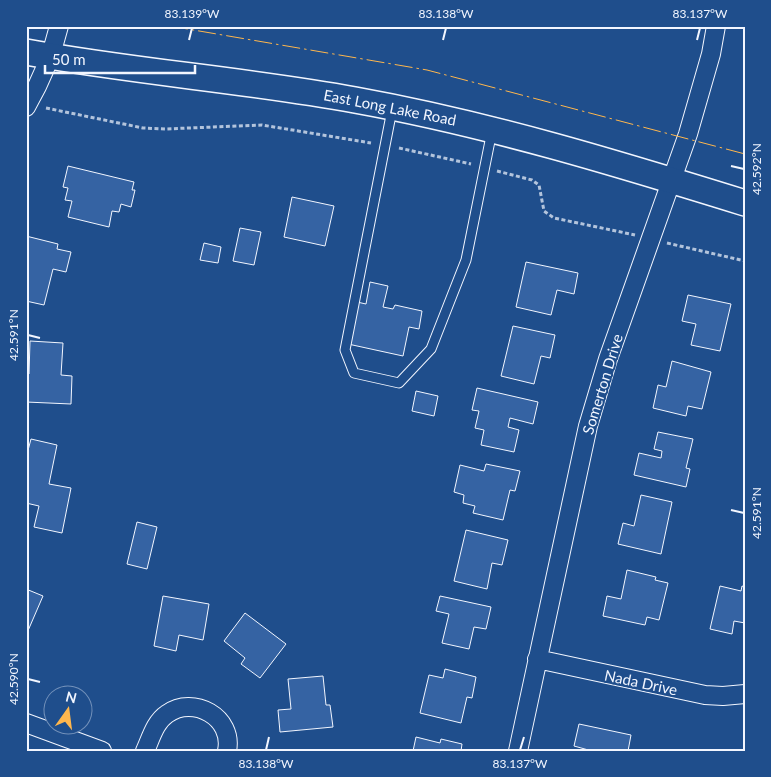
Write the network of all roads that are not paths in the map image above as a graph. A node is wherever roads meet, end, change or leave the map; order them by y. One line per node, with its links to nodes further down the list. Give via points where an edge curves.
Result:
1 (59, 26): 4 (street)
2 (716, 26): 8 (street, Somerton Drive, via 711,54)
3 (26, 52): 4 (main road, East Long Lake Road)
4 (51, 56): 5 (street); 6 (main road, East Long Lake Road, via 302,90)
5 (34, 107)
6 (392, 107): 7 (main road, East Long Lake Road); 7 (lane, via 345,350 354,373 399,383 431,348 466,260)
7 (493, 129): 8 (main road, East Long Lake Road)
8 (672, 180): 9 (main road, East Long Lake Road); 10 (street, Somerton Drive, via 595,400)
9 (745, 203)
10 (537, 660): 11 (street, Nada Drive, via 705,695); 16 (street, Somerton Drive)
11 (745, 694)
12 (26, 723): 13 (street)
13 (102, 751)
14 (145, 751): 15 (street, via 157,723 177,708 189,706 201,708 221,722 226,733)
15 (227, 751)
16 (518, 751)

